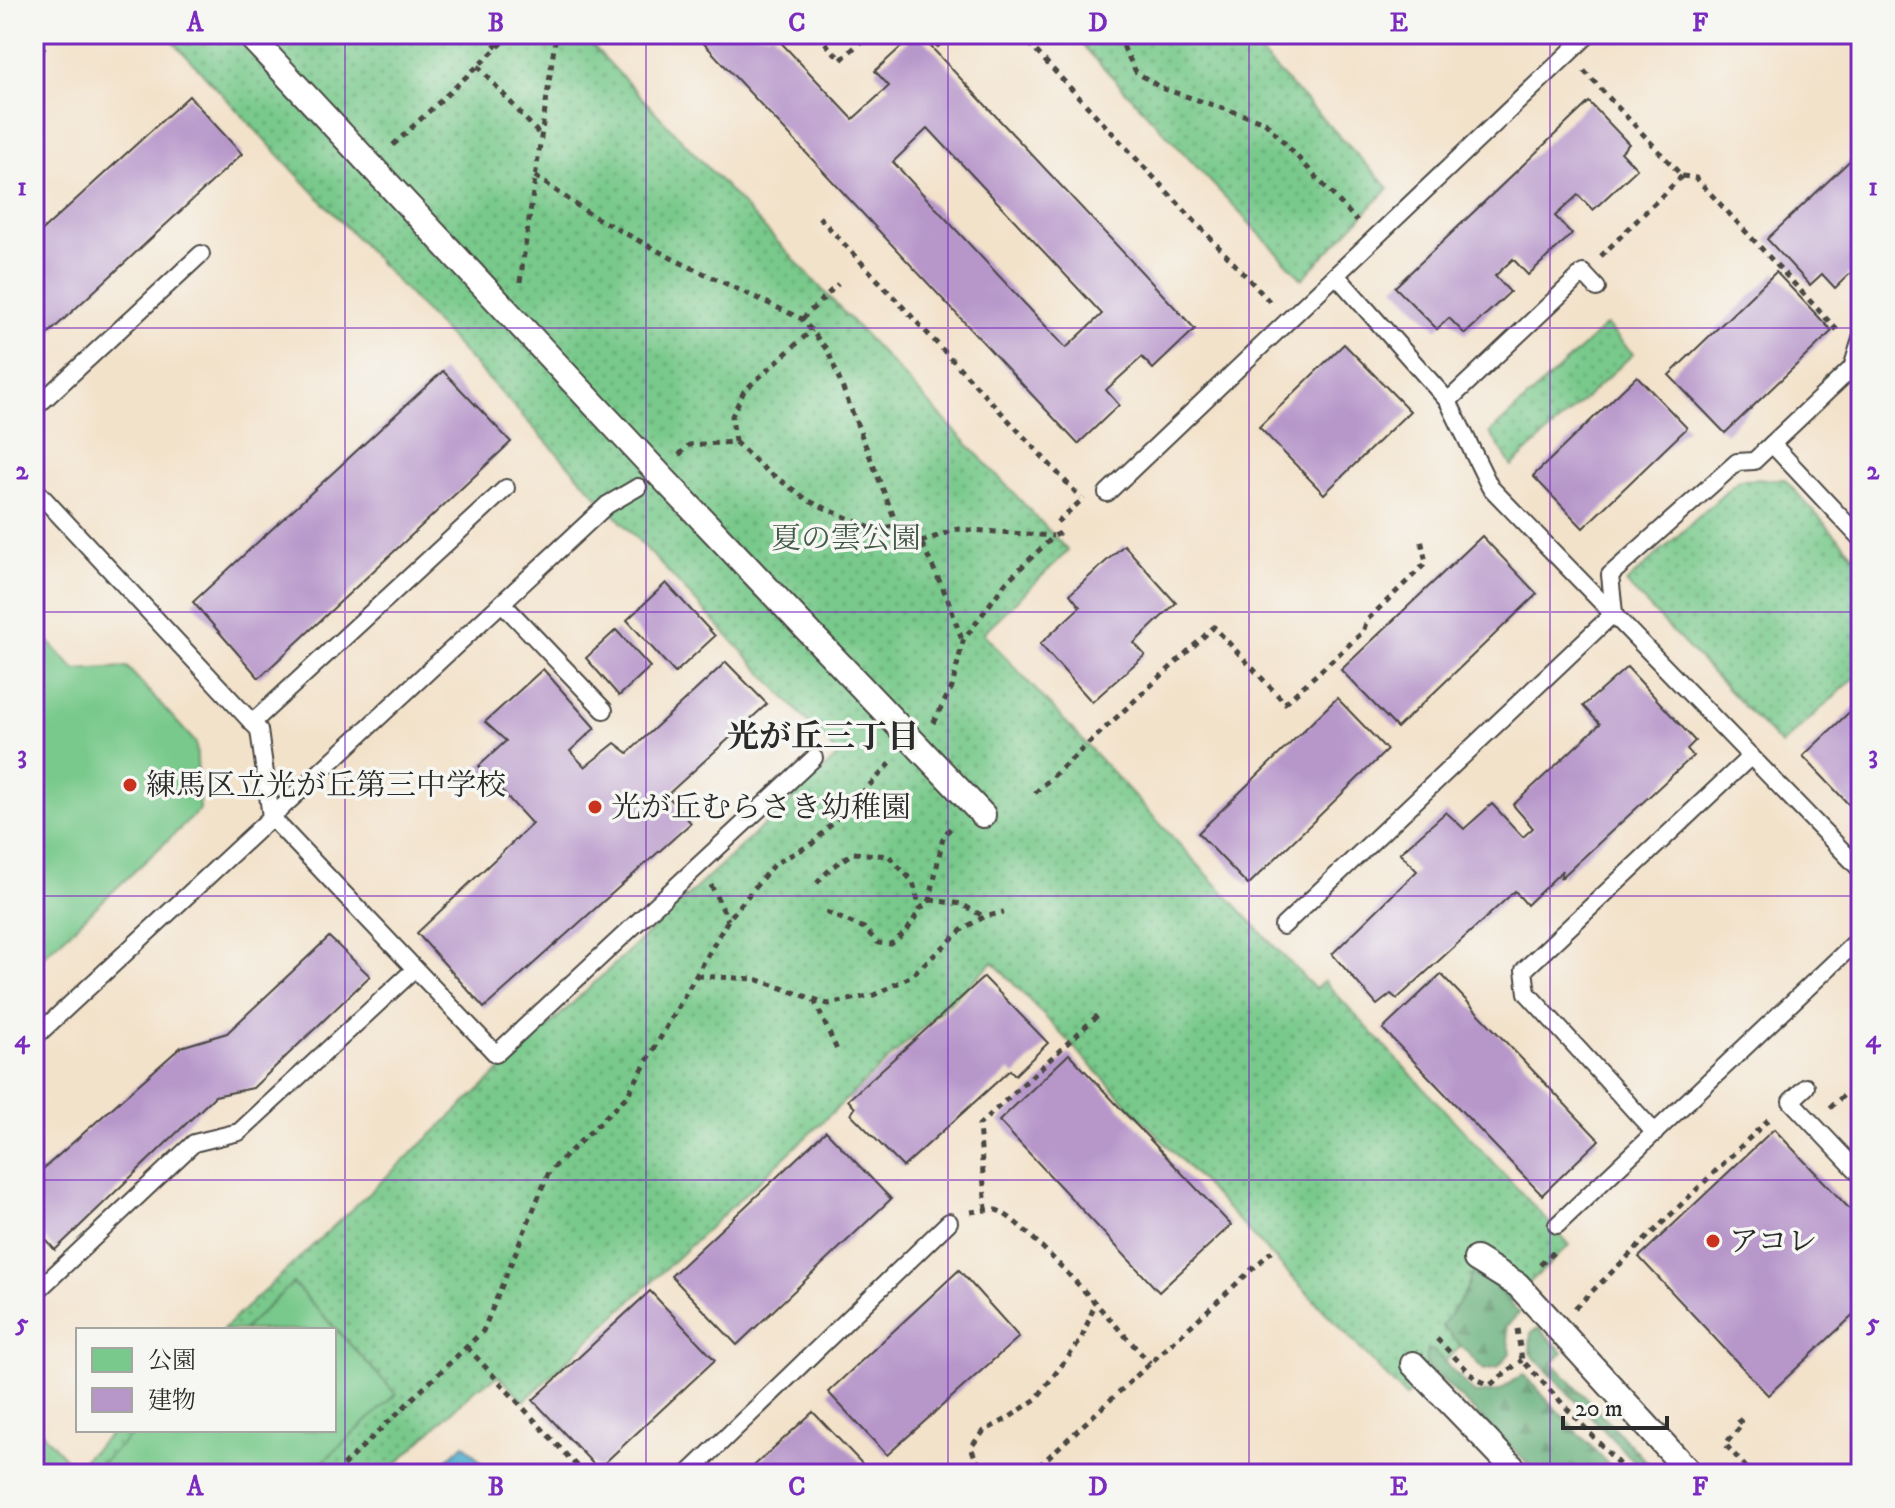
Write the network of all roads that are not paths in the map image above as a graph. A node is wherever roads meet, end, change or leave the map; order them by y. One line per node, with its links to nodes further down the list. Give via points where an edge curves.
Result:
1 (248, 34): 21 (street)
2 (1589, 34): 4 (lane)
3 (201, 254): 8 (lane)
4 (1336, 275): 7 (lane); 13 (lane)
5 (1597, 288): 7 (lane, via 1583,273)
6 (1859, 345): 9 (lane, via 1852,368)
7 (1448, 401): 16 (lane, via 1490,487)
8 (34, 409)
9 (1772, 444): 14 (lane); 16 (lane, via 1754,461 1737,462 1610,575)
10 (638, 487): 15 (lane, via 607,505)
11 (34, 488): 18 (lane)
12 (506, 488): 18 (lane)
13 (1107, 493)
14 (1861, 539)
15 (502, 603): 17 (lane); 22 (lane)
16 (1614, 613): 19 (lane); 24 (lane)
17 (604, 710)
18 (252, 723): 22 (lane, via 259,730)
19 (1751, 756): 23 (lane); 29 (lane, via 1524,970 1527,993)
20 (814, 758): 26 (lane, via 496,1054)
21 (978, 809)
22 (271, 817): 26 (lane); 27 (lane)
23 (1861, 870)
24 (1283, 926)
25 (1861, 937): 29 (lane)
26 (415, 969): 34 (lane, via 239,1132 194,1143)
27 (34, 1038)
28 (1806, 1087): 30 (lane, via 1791,1101)
29 (1655, 1133): 32 (lane)
30 (1861, 1175)
31 (949, 1222): 36 (lane)
32 (1557, 1225)
33 (1476, 1259): 38 (street, via 1518,1285)
34 (34, 1294)
35 (1413, 1364): 37 (street)
36 (688, 1474)
37 (1519, 1474)
38 (1691, 1474)

